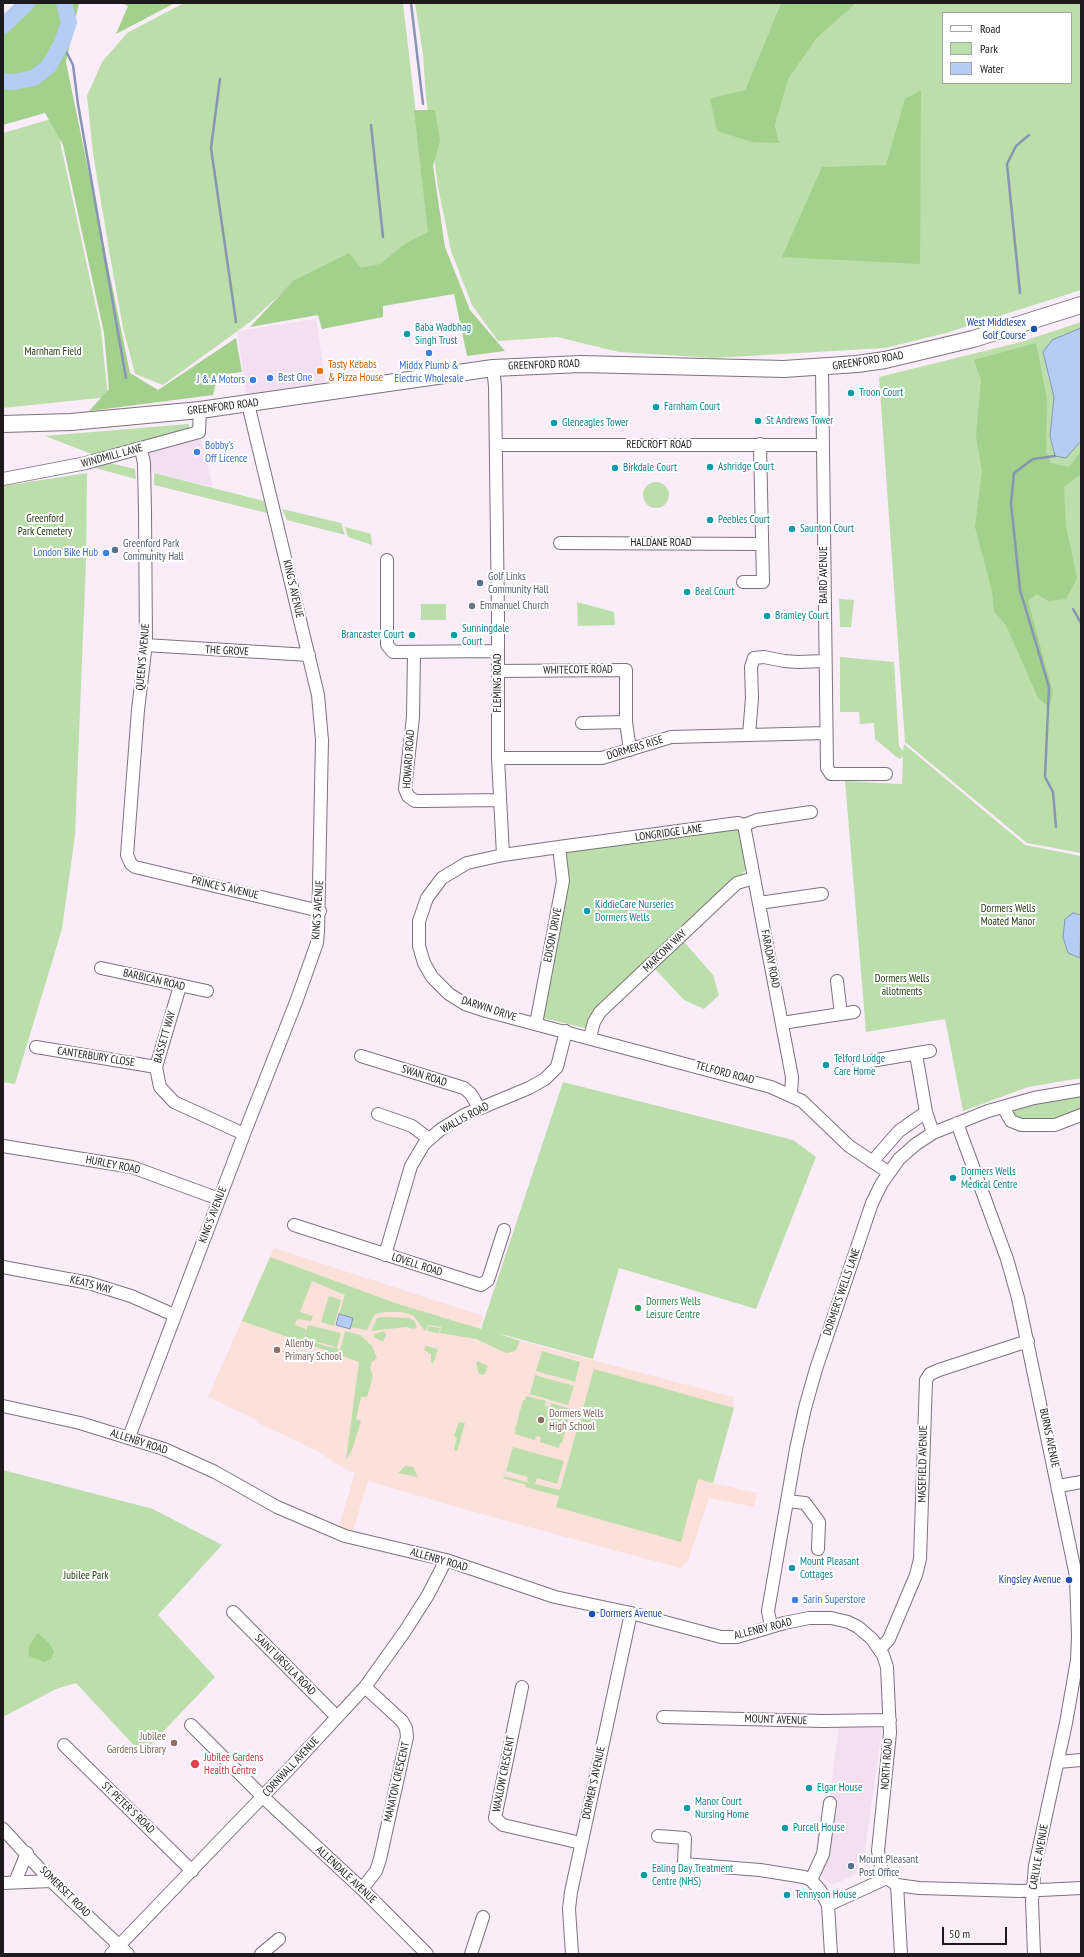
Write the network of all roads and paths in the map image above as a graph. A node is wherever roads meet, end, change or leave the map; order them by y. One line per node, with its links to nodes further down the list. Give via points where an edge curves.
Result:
1 (1081, 305): 3 (main road, GREENFORD ROAD, via 973,339 885,360)
2 (493, 368): 3 (main road, GREENFORD ROAD, via 581,364 744,369); 4 (main road, GREENFORD ROAD); 8 (street, FLEMING ROAD)
3 (822, 368): 9 (street, BAIRD AVENUE)
4 (248, 404): 5 (main road, GREENFORD ROAD); 19 (street, KING'S AVENUE)
5 (200, 410): 6 (main road, GREENFORD ROAD, via 71,422); 10 (street, WINDMILL LANE, via 199,432)
6 (3, 424)
7 (760, 444): 8 (street, REDCROFT ROAD); 9 (street, REDCROFT ROAD); 13 (street)
8 (496, 445): 17 (street, FLEMING ROAD)
9 (823, 445): 20 (street, BAIRD AVENUE)
10 (141, 448): 11 (street, WINDMILL LANE, via 86,463); 16 (street, QUEEN'S AVENUE, via 144,464)
11 (3, 479)
12 (560, 543): 13 (street, HALDANE ROAD)
13 (762, 544): 15 (street, via 763,582)
14 (387, 560): 18 (street, via 387,645 393,652)
15 (743, 582)
16 (146, 645): 19 (street, THE GROVE); 35 (street, QUEEN'S AVENUE, via 126,847)
17 (498, 651): 18 (street); 21 (street, FLEMING ROAD)
18 (414, 652): 29 (street, HOWARD ROAD, via 412,717 405,789 408,796 415,801 424,802)
19 (309, 655): 39 (street, KING'S AVENUE, via 318,695 322,740)
20 (825, 661): 24 (street, BAIRD AVENUE); 25 (street, via 784,661 764,656 754,658 751,667)
21 (498, 671): 22 (street, WHITECOTE ROAD, via 626,670); 27 (street, FLEMING ROAD)
22 (626, 722): 23 (street); 26 (street, WHITECOTE ROAD)
23 (582, 723)
24 (826, 733): 25 (street, DORMERS RISE); 28 (street, BAIRD AVENUE, via 827,768 831,774)
25 (749, 735): 26 (street, DORMERS RISE, via 671,737)
26 (630, 750): 27 (street, DORMERS RISE, via 602,758)
27 (498, 758): 29 (street, FLEMING ROAD)
28 (886, 774)
29 (499, 800): 34 (street, FLEMING ROAD)
30 (811, 812): 31 (street, LONGRIDGE LANE, via 757,820)
31 (744, 825): 32 (street, LONGRIDGE LANE); 36 (street, FARADAY ROAD)
32 (559, 847): 33 (street, LONGRIDGE LANE); 47 (street, EDISON DRIVE, via 563,881)
33 (527, 852): 34 (street, DARWIN DRIVE)
34 (503, 855): 47 (street, DARWIN DRIVE, via 467,862 448,873 437,884 420,912 419,946 429,973 449,994 475,1007)
35 (131, 864): 39 (street, PRINCE'S AVENUE, via 153,872)
36 (754, 878): 38 (street, FARADAY ROAD); 49 (street, MARCONI WAY, via 737,883 600,1012)
37 (822, 894): 38 (street)
38 (759, 903): 46 (street, FARADAY ROAD)
39 (320, 910): 65 (street, KING'S AVENUE, via 317,943 308,970)
40 (101, 968): 42 (street, BARBICAN ROAD)
41 (837, 981): 45 (street)
42 (180, 986): 43 (street, BARBICAN ROAD); 55 (street, BASSETT WAY)
43 (207, 991)
44 (854, 1012): 45 (street)
45 (841, 1014): 46 (street)
46 (782, 1023): 57 (street, FARADAY ROAD, via 792,1077)
47 (536, 1024): 48 (street, TELFORD ROAD)
48 (566, 1031): 49 (street, TELFORD ROAD); 59 (street, WALLIS ROAD, via 557,1067 550,1075 529,1088)
49 (590, 1037): 57 (street, TELFORD ROAD, via 753,1081)
50 (36, 1047): 55 (street, CANTERBURY CLOSE)
51 (930, 1052): 52 (street)
52 (916, 1054): 54 (street); 60 (street)
53 (361, 1056): 59 (street, SWAN ROAD, via 464,1088)
54 (859, 1063)
55 (156, 1067): 65 (street, BASSETT WAY, via 160,1087 174,1102)
56 (1081, 1090): 58 (street, DORMER’S WELLS LANE, via 1034,1098)
57 (791, 1095): 68 (street, TELFORD ROAD, via 810,1108 849,1146)
58 (1003, 1107): 62 (street, via 1011,1121 1021,1125 1055,1125); 63 (street, DORMER’S WELLS LANE)
59 (479, 1108): 66 (street, WALLIS ROAD)
60 (926, 1112): 64 (street); 68 (street, via 899,1131)
61 (378, 1114): 66 (street, via 412,1126)
62 (1081, 1115)
63 (957, 1123): 64 (street, DORMER’S WELLS LANE); 76 (street, BURNS AVENUE, via 1007,1259)
64 (933, 1133): 69 (street, DORMER’S WELLS LANE, via 909,1150)
65 (244, 1134): 70 (street, KING'S AVENUE)
66 (429, 1138): 73 (street, WALLIS ROAD, via 411,1166)
67 (3, 1146): 70 (street, HURLEY ROAD, via 132,1167)
68 (872, 1162): 69 (street, TELFORD ROAD)
69 (888, 1172): 81 (street, DORMER’S WELLS LANE, via 872,1203 816,1370 797,1443)
70 (219, 1199): 75 (street, KING'S AVENUE)
71 (294, 1225): 73 (street, LOVELL ROAD)
72 (504, 1230): 73 (street, LOVELL ROAD, via 488,1280 480,1285)
73 (385, 1255)
74 (3, 1267): 75 (street, KEATS WAY, via 88,1283 131,1296)
75 (174, 1315): 78 (street, KING'S AVENUE)
76 (1028, 1341): 80 (street, BURNS AVENUE); 88 (street, MASEFIELD AVENUE, via 939,1370 930,1374 926,1380 920,1559 916,1575 889,1639)
77 (3, 1406): 78 (street, ALLENBY ROAD)
78 (129, 1437): 83 (street, ALLENBY ROAD, via 193,1461 277,1507 339,1534)
79 (1081, 1482): 80 (street)
80 (1059, 1486): 87 (street, BURNS AVENUE, via 1075,1566)
81 (787, 1501): 82 (street, via 805,1503 819,1522); 86 (street, DORMER’S WELLS LANE, via 768,1611)
82 (818, 1549)
83 (446, 1560): 85 (street, ALLENBY ROAD, via 540,1593); 89 (street, CORNWALL AVENUE, via 405,1631)
84 (233, 1612): 91 (street, SAINT URSULA ROAD)
85 (630, 1613): 86 (street, ALLENBY ROAD, via 722,1637 738,1637); 102 (street, DORMER'S AVENUE)
86 (771, 1626): 88 (street, ALLENBY ROAD, via 809,1618 837,1618 858,1627)
87 (1080, 1636): 97 (street, BURNS AVENUE)
88 (880, 1649): 93 (street, NORTH ROAD, via 887,1667)
89 (364, 1687): 91 (street, CORNWALL AVENUE); 111 (street, MANATON CRESCENT, via 402,1721 407,1737 380,1858 376,1870)
90 (522, 1687): 102 (street, WAXLOW CRESCENT, via 495,1818 508,1827)
91 (337, 1717): 98 (street, CORNWALL AVENUE)
92 (663, 1717): 93 (street, MOUNT AVENUE)
93 (890, 1720): 107 (street, NORTH ROAD, via 878,1852 881,1867)
94 (191, 1725): 98 (street, ALLENDALE AVENUE)
95 (64, 1745): 104 (street, ST. PETER'S ROAD)
96 (1081, 1760): 97 (street)
97 (1058, 1762): 112 (street, CARLYLE AVENUE)
98 (263, 1797): 104 (street, CORNWALL AVENUE); 111 (street, ALLENDALE AVENUE)
99 (830, 1803): 105 (street, via 823,1854)
100 (3, 1829): 103 (street, SOMERSET ROAD)
101 (658, 1836): 105 (street, via 685,1838 684,1864 760,1870)
102 (581, 1843): 121 (street, DORMER'S AVENUE, via 570,1900)
103 (27, 1853): 106 (street, SOMERSET ROAD); 108 (street)
104 (192, 1871): 116 (street, CORNWALL AVENUE)
105 (811, 1880): 113 (street)
106 (51, 1881): 108 (street); 116 (street, SOMERSET ROAD)
107 (892, 1881): 112 (street, via 919,1888); 113 (street); 123 (street, NORTH ROAD)
108 (16, 1882): 109 (street)
109 (3, 1883)
110 (1081, 1888): 112 (street)
111 (362, 1890): 119 (street, ALLENDALE AVENUE)
112 (1032, 1890): 124 (street, CARLYLE AVENUE)
113 (828, 1905): 122 (street)
114 (483, 1917): 120 (street)
115 (279, 1939): 118 (street)
116 (115, 1950): 117 (street, SOMERSET ROAD)
117 (128, 1954)
118 (261, 1954)
119 (427, 1954)
120 (471, 1954)
121 (572, 1954)
122 (830, 1954)
123 (901, 1954)
124 (1034, 1954)

